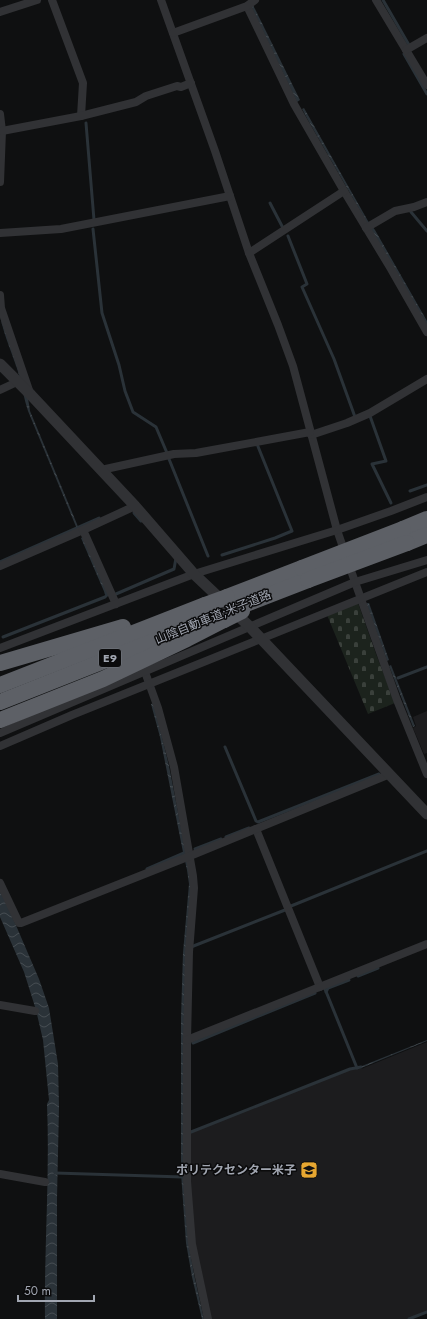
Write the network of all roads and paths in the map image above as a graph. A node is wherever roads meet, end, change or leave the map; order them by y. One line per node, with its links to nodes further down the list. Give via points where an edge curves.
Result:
1 (37, 0): 6 (street)
2 (52, 0): 13 (street, via 83,83)
3 (161, 0): 7 (street)
4 (376, 0): 9 (street)
5 (252, 3): 7 (street); 16 (street, via 294,104)
6 (0, 12)
7 (173, 33): 10 (street)
8 (427, 38): 9 (street)
9 (406, 50): 11 (street)
10 (191, 83): 13 (street, via 146,96 136,102); 17 (street)
11 (427, 85)
12 (0, 114): 14 (street)
13 (81, 116): 14 (street)
14 (2, 130): 15 (street)
15 (0, 182)
16 (344, 191): 19 (street); 21 (street)
17 (230, 196): 20 (street, via 61,229); 21 (street)
18 (427, 202): 19 (street, via 395,211)
19 (370, 226): 23 (street)
20 (0, 233)
21 (249, 253): 29 (street, via 293,366)
22 (0, 295): 28 (street)
23 (427, 332)
24 (0, 364): 26 (street)
25 (427, 379): 29 (street, via 347,423)
26 (18, 383): 27 (street); 28 (street)
27 (0, 390)
28 (29, 394): 30 (street)
29 (311, 434): 30 (street, via 196,453 174,454); 35 (street)
30 (101, 470): 32 (street)
31 (427, 497): 35 (street)
32 (135, 506): 34 (street); 41 (street)
33 (427, 519): 37 (highway, 山陰自動車道;米子道路 / E9)
34 (83, 530): 39 (street); 45 (street)
35 (337, 530): 41 (street); 43 (street)
36 (427, 535): 37 (highway, 山陰自動車道;米子道路 / E9)
37 (405, 536): 42 (highway, 山陰自動車道;米子道路 / E9, bridge)
38 (427, 560): 43 (street)
39 (0, 566)
40 (427, 572): 44 (street)
41 (194, 574): 45 (street); 49 (street)
42 (305, 574): 47 (highway, 山陰自動車道;米子道路 / E9); 47 (highway, 山陰自動車道;米子道路 / E9, via 290,587)
43 (355, 582): 44 (street); 49 (street)
44 (361, 599): 49 (street); 59 (street)
45 (116, 604): 50 (street)
46 (205, 605): 47 (highway, 山陰自動車道;米子道路 / E9, bridge); 51 (highway, via 178,608 124,627); 53 (highway, 山陰自動車道;米子道路 / E9)
47 (236, 605): 48 (highway, 山陰自動車道;米子道路 / E9)
48 (221, 618): 54 (highway, 山陰自動車道;米子道路 / E9); 55 (highway, via 187,640 103,679)
49 (256, 635): 52 (street); 52 (street); 58 (street)
50 (0, 648)
51 (0, 663)
52 (148, 680): 56 (street); 57 (street); 62 (street, via 174,767)
53 (0, 685)
54 (0, 702)
55 (0, 720)
56 (0, 733)
57 (0, 746)
58 (390, 774): 60 (street); 61 (street)
59 (427, 774)
60 (427, 814)
61 (256, 829): 62 (street); 65 (street)
62 (187, 857): 63 (street, via 19,923); 68 (street, via 194,888 189,952)
63 (0, 883)
64 (427, 944): 65 (street)
65 (320, 987): 68 (street)
66 (0, 1005): 67 (street)
67 (35, 1011)
68 (187, 1040): 71 (street, via 188,1196 192,1244)
69 (0, 1174): 70 (street)
70 (45, 1182)
71 (208, 1319)

